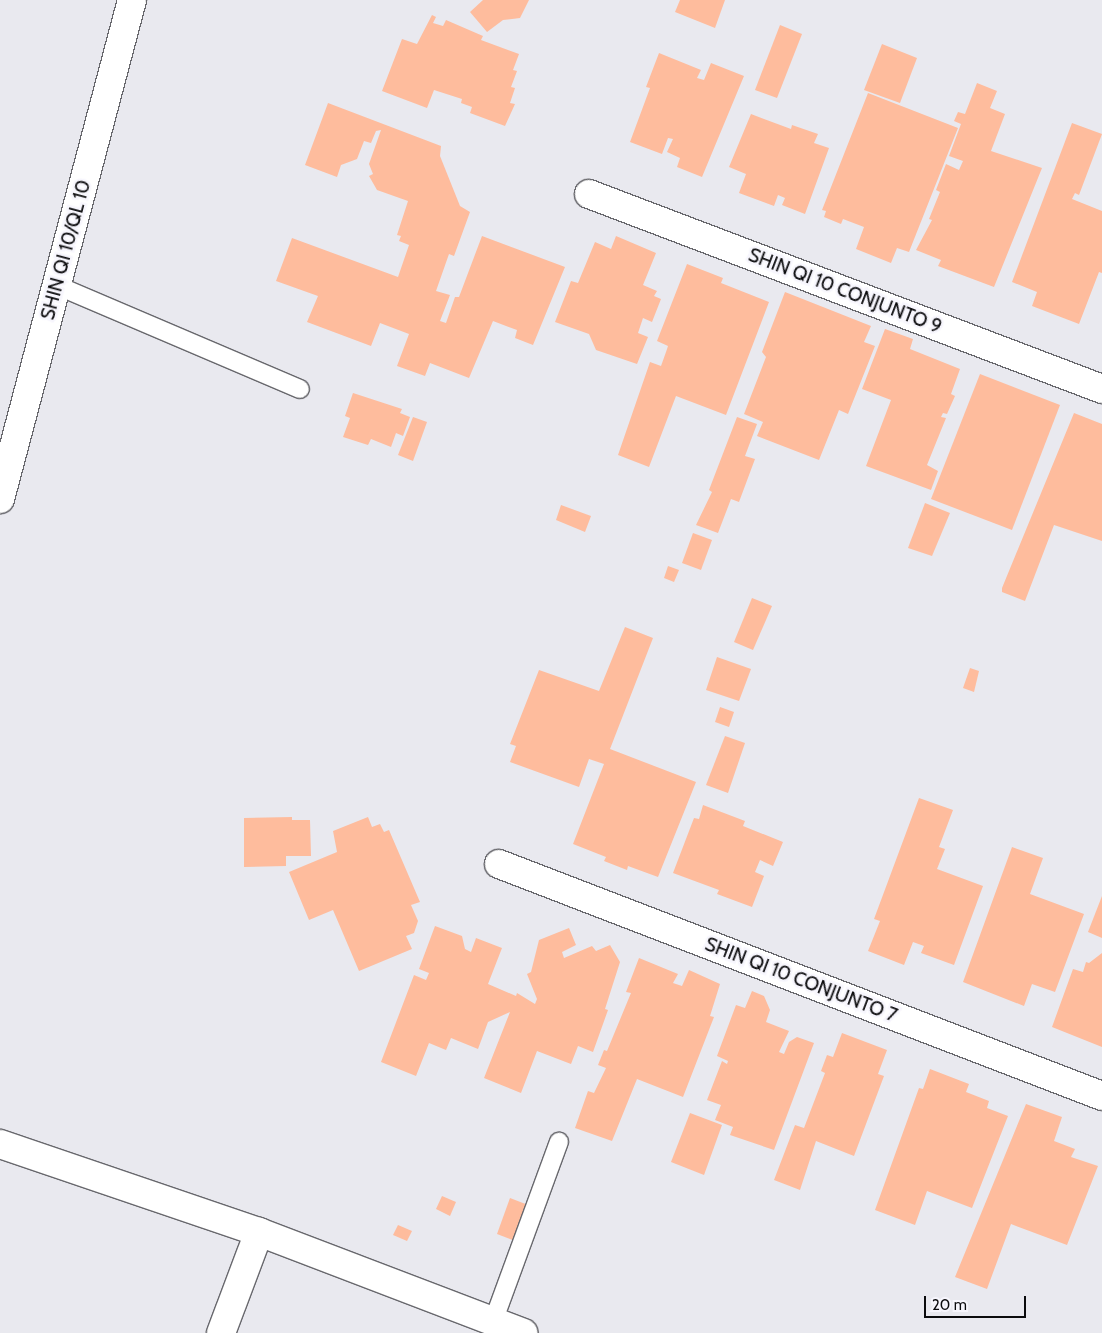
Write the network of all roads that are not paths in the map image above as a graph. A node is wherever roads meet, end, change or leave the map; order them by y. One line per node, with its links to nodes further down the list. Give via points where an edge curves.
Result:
1 (132, 0): 3 (street, SHIN QI 10/QL 10)
2 (589, 194): 5 (street, SHIN QI 10 CONJUNTO 9)
3 (56, 285): 4 (lane); 6 (street, SHIN QI 10/QL 10)
4 (300, 389)
5 (1102, 389)
6 (0, 499)
7 (499, 864): 8 (street, SHIN QI 10 CONJUNTO 7)
8 (1102, 1096)
9 (559, 1142): 12 (lane)
10 (4, 1143): 11 (street)
11 (259, 1232): 12 (street); 13 (street)
12 (493, 1322): 14 (street)
13 (221, 1333)
14 (523, 1333)

